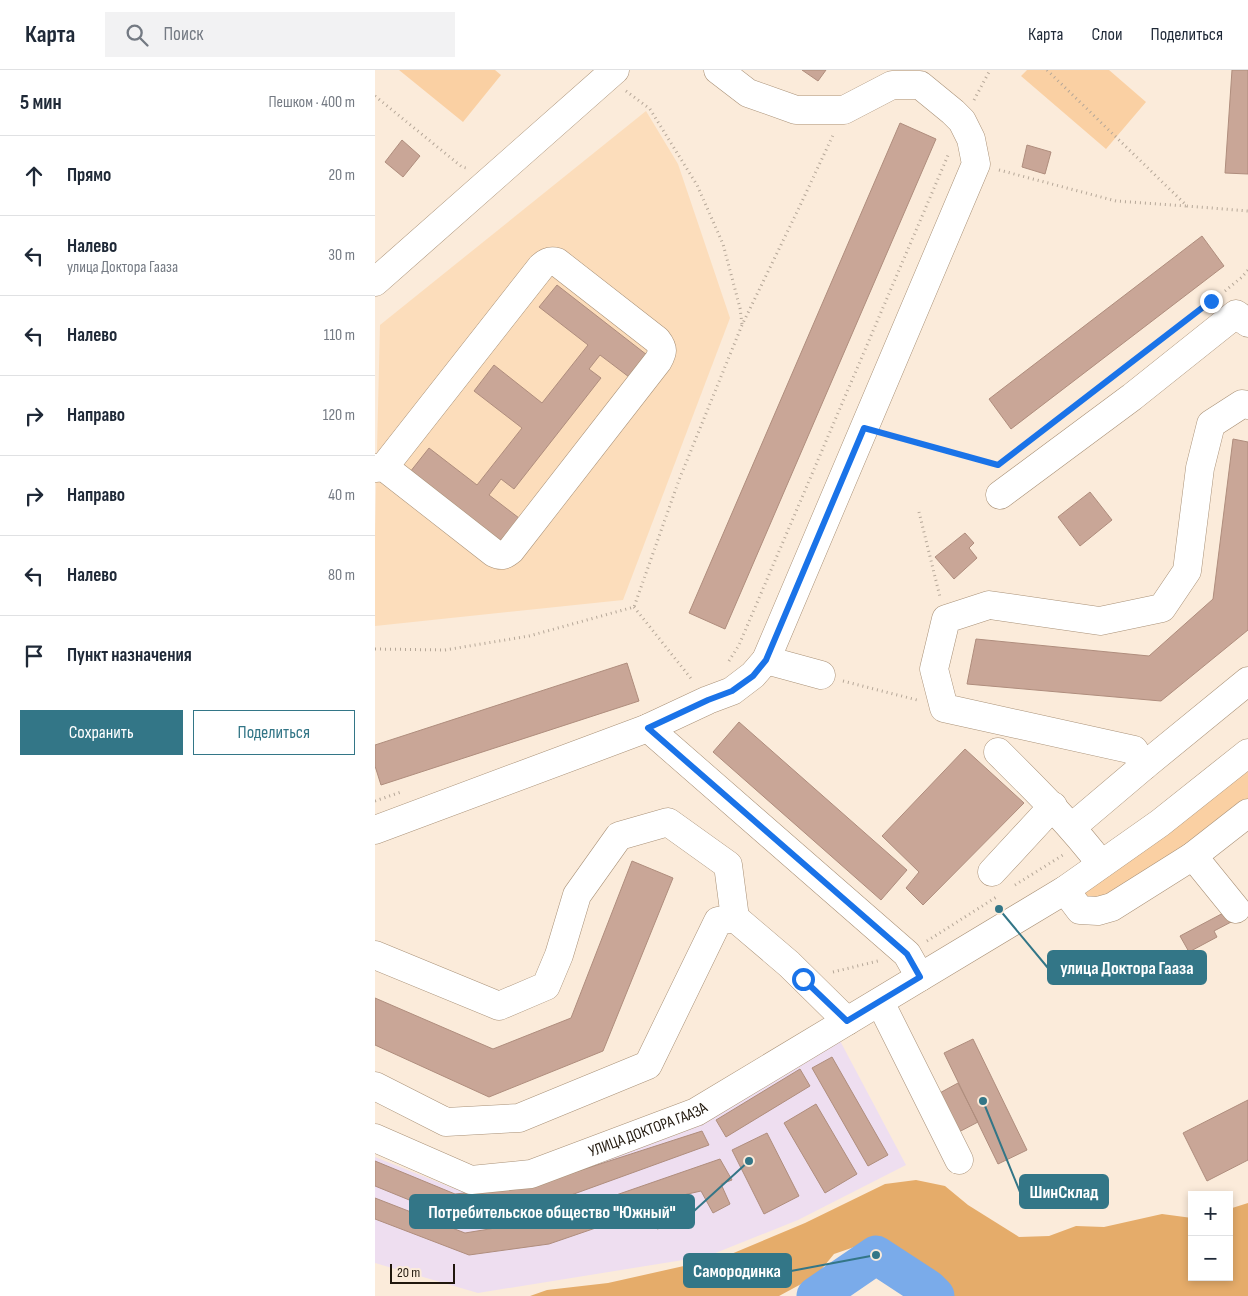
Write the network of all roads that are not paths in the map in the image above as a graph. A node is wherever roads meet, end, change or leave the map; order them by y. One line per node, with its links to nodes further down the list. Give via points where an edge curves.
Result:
1 (718, 70): 2 (street, via 748,93 796,110 844,110)
2 (891, 77): 9 (street, via 920,86 962,121 971,139 976,164)
3 (621, 81): 4 (street)
4 (375, 282)
5 (1238, 308): 8 (street, via 1132,397)
6 (1248, 405): 15 (street, via 1243,404 1211,424 1199,468 1187,571 1162,608 1100,621 989,606 946,619 934,670 944,708 1134,750)
7 (380, 468): 7 (street, via 546,262 557,262 662,346 663,353 658,361 504,555 494,553)
8 (1000, 495)
9 (766, 660): 10 (street); 12 (street, via 753,676 732,691)
10 (821, 674)
11 (1248, 681): 15 (street)
12 (648, 728): 19 (street); 27 (street, via 907,954)
13 (998, 752): 16 (street)
14 (1248, 753): 21 (street, УЛИЦА ДОКТОРА ГААЗА, via 1160,823)
15 (1143, 766): 18 (street)
16 (1053, 806): 18 (street); 22 (street)
17 (1248, 812): 20 (street)
18 (1072, 827): 21 (street)
19 (375, 830)
20 (1193, 856): 23 (street); 24 (street, via 1112,907 1098,911)
21 (1101, 864): 24 (street, УЛИЦА ДОКТОРА ГААЗА)
22 (992, 872)
23 (1236, 909)
24 (1081, 910): 27 (street, УЛИЦА ДОКТОРА ГААЗА)
25 (735, 918): 26 (street, via 728,865 668,822 619,836 577,895 546,986 499,1006); 29 (street, via 789,964); 30 (street, via 718,921 649,1065 519,1118 446,1122)
26 (375, 955)
27 (920, 977): 28 (street, УЛИЦА ДОКТОРА ГААЗА)
28 (880, 1002): 29 (street, УЛИЦА ДОКТОРА ГААЗА); 32 (street)
29 (847, 1021): 31 (street, УЛИЦА ДОКТОРА ГААЗА, via 696,1112 531,1174 471,1180)
30 (375, 1086)
31 (375, 1138)
32 (959, 1160)

